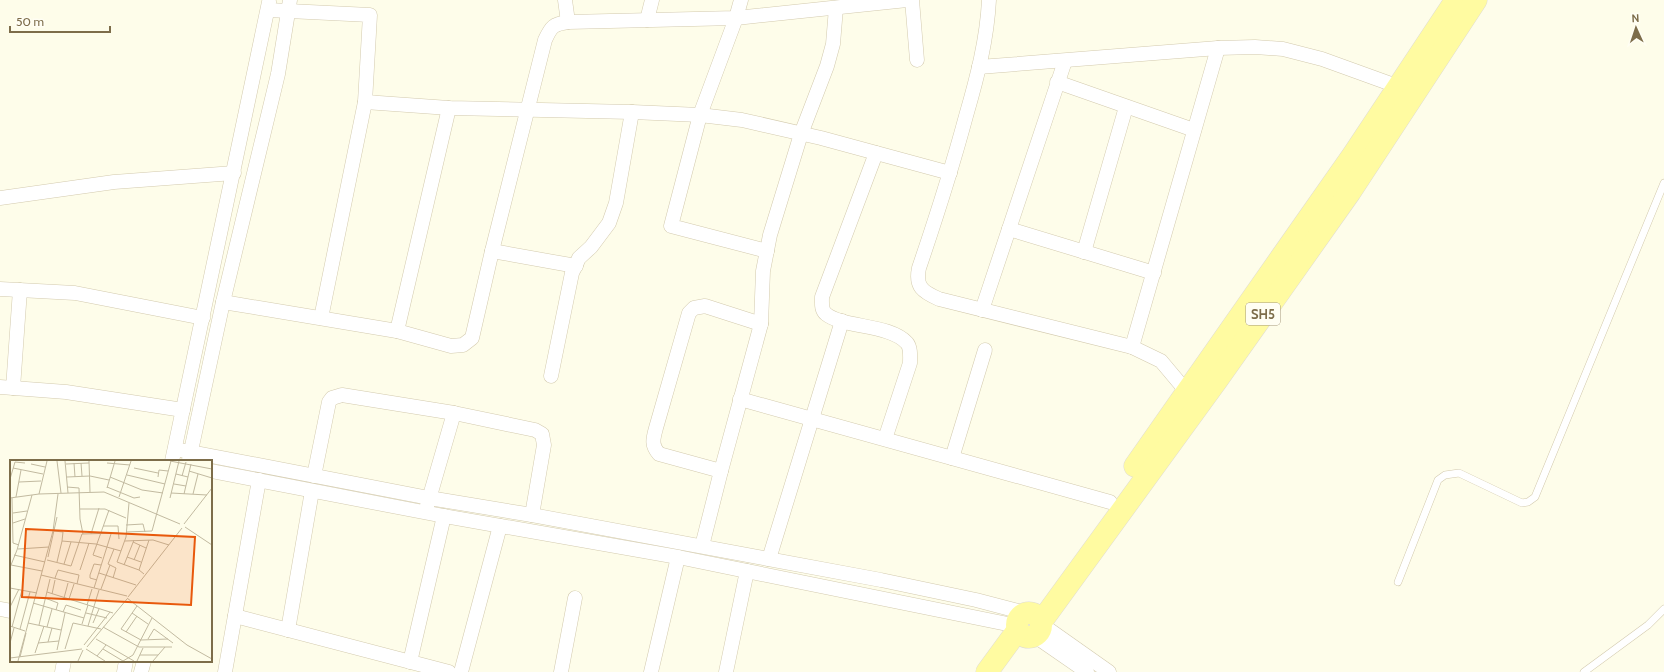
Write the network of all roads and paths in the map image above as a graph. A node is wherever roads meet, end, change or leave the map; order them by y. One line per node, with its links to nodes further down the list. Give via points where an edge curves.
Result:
1 (565, 0): 14 (street)
2 (652, 0): 13 (street)
3 (741, 0): 12 (street)
4 (907, 0): 11 (street)
5 (912, 0): 16 (street)
6 (989, 0): 18 (street, via 987,32)
7 (1456, 0): 20 (main road, SH5)
8 (1476, 0): 20 (main road, SH5)
9 (269, 5): 10 (street); 30 (street)
10 (289, 5): 21 (street, via 370,14); 42 (street, via 278,74)
11 (836, 8): 12 (street); 28 (street, via 836,26 831,51)
12 (736, 18): 13 (street); 26 (street)
13 (647, 20): 14 (street)
14 (568, 22): 24 (street, via 558,23 551,28 545,40)
15 (1218, 48): 17 (street); 20 (street, via 1283,49 1322,59); 27 (street)
16 (917, 60)
17 (1065, 60): 18 (street); 19 (street)
18 (979, 68): 31 (street)
19 (1058, 82): 22 (street); 34 (street)
20 (1407, 89): 53 (main road, SH5, via 1353,155); 83 (main road, SH5, via 1346,199 1217,380)
21 (364, 102): 23 (street); 45 (street)
22 (1126, 107): 27 (street); 37 (street)
23 (449, 108): 24 (street); 48 (street)
24 (528, 110): 25 (street); 35 (street)
25 (632, 112): 26 (street); 38 (street, via 616,203 609,223 579,258)
26 (700, 115): 28 (street, via 742,120); 36 (street, via 671,226)
27 (1194, 130): 39 (street)
28 (801, 134): 29 (street); 36 (street)
29 (876, 153): 31 (street); 46 (street, via 822,297 826,314)
30 (234, 173): 33 (street, via 123,181); 44 (street)
31 (950, 173): 43 (street, via 917,278 928,294)
32 (1664, 183): 77 (lane, via 1535,498 1522,503 1459,473 1445,475 1438,480)
33 (0, 198)
34 (1009, 229): 37 (street); 43 (street)
35 (492, 251): 38 (street); 48 (street, via 472,338 463,345 450,346)
36 (767, 251): 47 (street, via 763,271)
37 (1084, 252): 39 (street)
38 (576, 266): 51 (street, via 572,273)
39 (1154, 273): 49 (street)
40 (0, 289): 41 (street)
41 (20, 290): 44 (street, via 76,294); 52 (street)
42 (222, 302): 45 (street); 60 (street)
43 (982, 310): 49 (street)
44 (203, 318): 55 (street)
45 (321, 318): 48 (street)
46 (842, 321): 57 (street); 58 (street, via 875,328 898,336 908,343 910,363)
47 (761, 324): 54 (street); 63 (street, via 705,306 694,308 689,313 656,428 653,441 654,449 659,454)
48 (397, 331)
49 (1132, 347): 53 (street, via 1161,361)
50 (985, 350): 61 (street)
51 (551, 376)
52 (6, 387): 55 (street, via 66,392)
53 (1188, 392): 68 (main road, SH5)
54 (740, 399): 57 (street); 63 (street)
55 (183, 410): 59 (street)
56 (454, 414): 64 (street, via 336,396 329,402); 67 (street); 70 (street, via 535,430 542,434 544,444)
57 (812, 419): 58 (street); 75 (street)
58 (885, 440): 61 (street)
59 (174, 455): 60 (street)
60 (190, 456): 64 (street)
61 (952, 458): 68 (street)
62 (212, 471): 65 (street)
63 (721, 471): 73 (street)
64 (314, 476): 67 (street)
65 (259, 480): 66 (street); 82 (street)
66 (312, 491): 69 (street); 84 (street)
67 (429, 498): 69 (street); 70 (street)
68 (1110, 502): 83 (main road, SH5)
69 (425, 512): 71 (street)
70 (532, 515): 73 (street)
71 (444, 516): 72 (street); 88 (street)
72 (500, 526): 74 (street); 94 (street)
73 (702, 546): 75 (street)
74 (678, 557): 76 (street); 96 (street)
75 (769, 559): 83 (street, via 969,598)
76 (747, 571): 83 (street); 97 (street)
77 (1398, 582)
78 (575, 598): 95 (street)
79 (0, 609): 81 (street)
80 (1664, 609): 102 (lane)
81 (10, 611)
82 (235, 616): 84 (street); 92 (street)
83 (1029, 625): 98 (main road, SH5); 99 (main road, SH5); 100 (street); 101 (street)
84 (288, 630): 88 (street)
85 (64, 662): 89 (street)
86 (126, 662): 90 (street)
87 (144, 662): 91 (street)
88 (410, 662): 93 (street)
89 (62, 672)
90 (124, 672)
91 (141, 672)
92 (225, 672)
93 (449, 672)
94 (461, 672)
95 (561, 672)
96 (651, 672)
97 (726, 672)
98 (987, 672)
99 (1002, 672)
100 (1087, 672)
101 (1109, 672)
102 (1584, 672)

